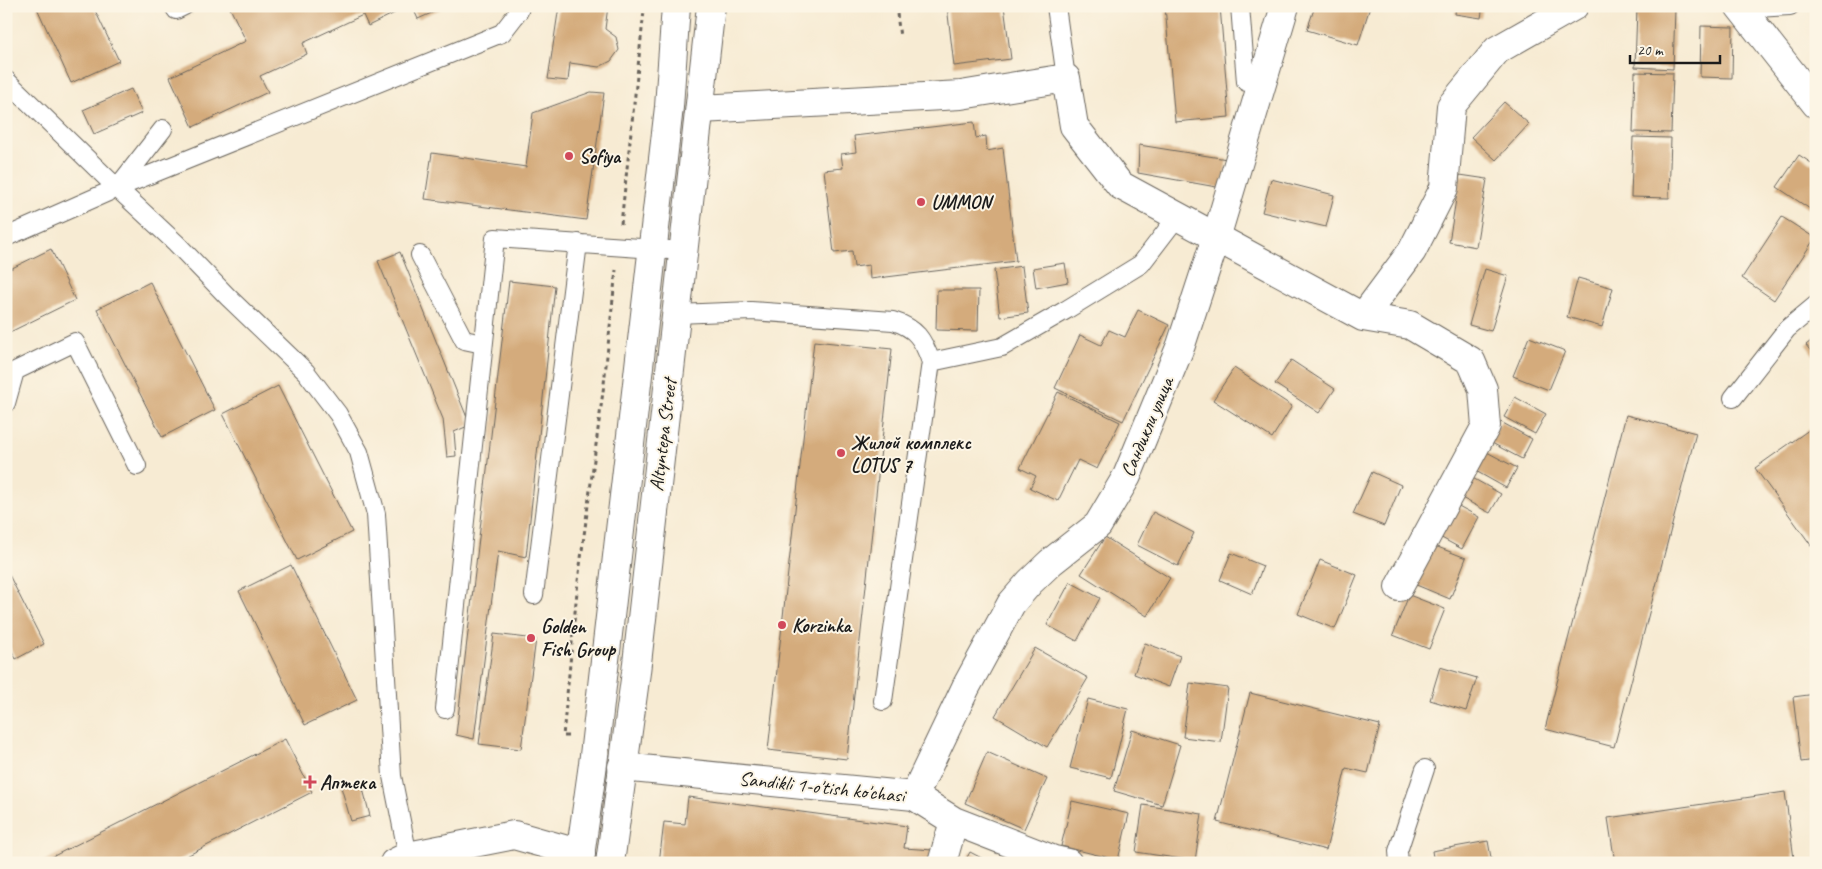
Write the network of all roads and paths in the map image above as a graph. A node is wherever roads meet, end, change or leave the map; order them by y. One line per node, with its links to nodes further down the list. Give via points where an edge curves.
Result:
1 (174, 6): 2 (lane, via 176,10)
2 (184, 6)
3 (520, 6): 22 (lane, via 520,11 502,33)
4 (644, 6): 27 (path)
5 (676, 6): 19 (street, Altyntepa Street)
6 (711, 6): 20 (street, Altyntepa Street)
7 (896, 6): 14 (path)
8 (1056, 6): 15 (lane)
9 (1240, 6): 17 (lane)
10 (1285, 6): 25 (street, Сандикли улица)
11 (1574, 6): 33 (street, via 1497,50 1451,106 1444,188 1412,251)
12 (1790, 6): 13 (lane)
13 (1740, 7): 18 (street)
14 (900, 37)
15 (1066, 78): 20 (street, via 962,95); 23 (street, via 1074,126 1120,185)
16 (6, 81): 22 (lane)
17 (1246, 82)
18 (1816, 104)
19 (669, 107): 20 (street); 28 (street, Altyntepa Street)
20 (701, 109): 29 (street, Altyntepa Street)
21 (163, 129): 22 (lane)
22 (117, 188): 24 (lane); 49 (lane, via 306,372 338,414 359,452 376,514 392,776)
23 (1177, 216): 25 (street); 35 (lane, via 1141,264 1066,310 1002,347)
24 (6, 237)
25 (1216, 238): 33 (street); 46 (street, Сандикли улица, via 1181,345 1127,476 1098,525 1051,562 1011,604 966,687)
26 (578, 244): 27 (lane); 34 (lane, via 494,238); 40 (lane)
27 (619, 246): 28 (lane); 43 (path, via 578,581 563,736)
28 (652, 248): 29 (lane); 43 (street, Altyntepa Street)
29 (684, 251): 32 (street, Altyntepa Street)
30 (420, 254): 34 (lane, via 464,340)
31 (1816, 306): 36 (lane, via 1787,329)
32 (677, 314): 35 (lane, via 752,311 893,321 906,325 917,334); 44 (street, Altyntepa Street)
33 (1363, 317): 39 (street, via 1410,324 1471,361 1482,389 1486,426)
34 (483, 344): 42 (lane)
35 (931, 362): 41 (lane)
36 (1732, 398)
37 (6, 403): 38 (lane, via 15,371 75,342)
38 (137, 466)
39 (1399, 587)
40 (534, 595)
41 (883, 701)
42 (445, 709)
43 (596, 740): 48 (street, Altyntepa Street)
44 (622, 767): 46 (street, Sandikli 1-o'tish ko'chasi); 50 (street, Altyntepa Street)
45 (1425, 769): 53 (lane, via 1398,851)
46 (914, 796): 47 (street, Sandikli 1-o'tish ko'chasi)
47 (954, 821): 51 (street); 52 (street, Sandikli 1-o'tish ko'chasi)
48 (580, 858): 49 (street, via 514,835); 50 (street)
49 (402, 859)
50 (610, 862)
51 (942, 863)
52 (1068, 863)
53 (1399, 863)

